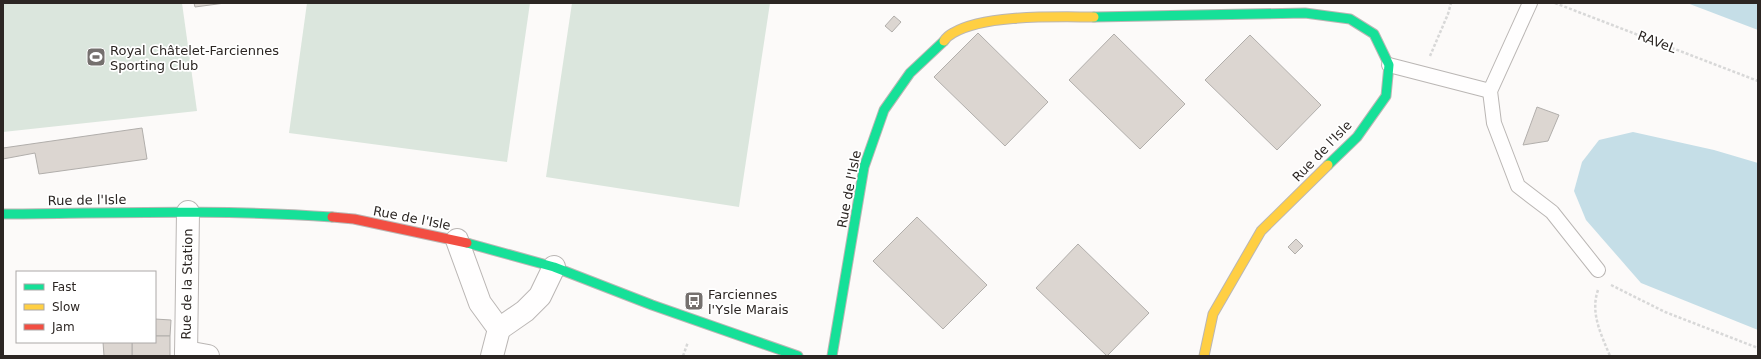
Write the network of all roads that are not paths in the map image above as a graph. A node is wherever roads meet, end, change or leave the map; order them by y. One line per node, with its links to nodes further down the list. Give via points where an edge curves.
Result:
1 (1530, 3): 3 (lane)
2 (1389, 65): 3 (lane); 14 (street, Rue de l'Isle, via 1374,34 1350,19 1306,13 1022,18 974,24 952,33 910,73 884,110 864,167); 15 (street, Rue de l'Isle, via 1386,96 1357,137 1261,231 1213,314)
3 (1490, 91): 8 (lane, via 1494,123 1518,186 1552,212)
4 (188, 212): 5 (street, Rue de l'Isle); 6 (street, Rue de l'Isle, via 273,214 354,220); 10 (street, Rue de la Station)
5 (3, 214)
6 (457, 240): 7 (street, Rue de l'Isle); 9 (street, via 480,303)
7 (554, 267): 9 (street, via 540,296 525,311); 13 (street, Rue de l'Isle, via 652,305)
8 (1598, 270)
9 (499, 329): 12 (street)
10 (186, 354): 11 (street)
11 (208, 356)
12 (492, 356)
13 (798, 356)
14 (832, 356)
15 (1204, 356)

